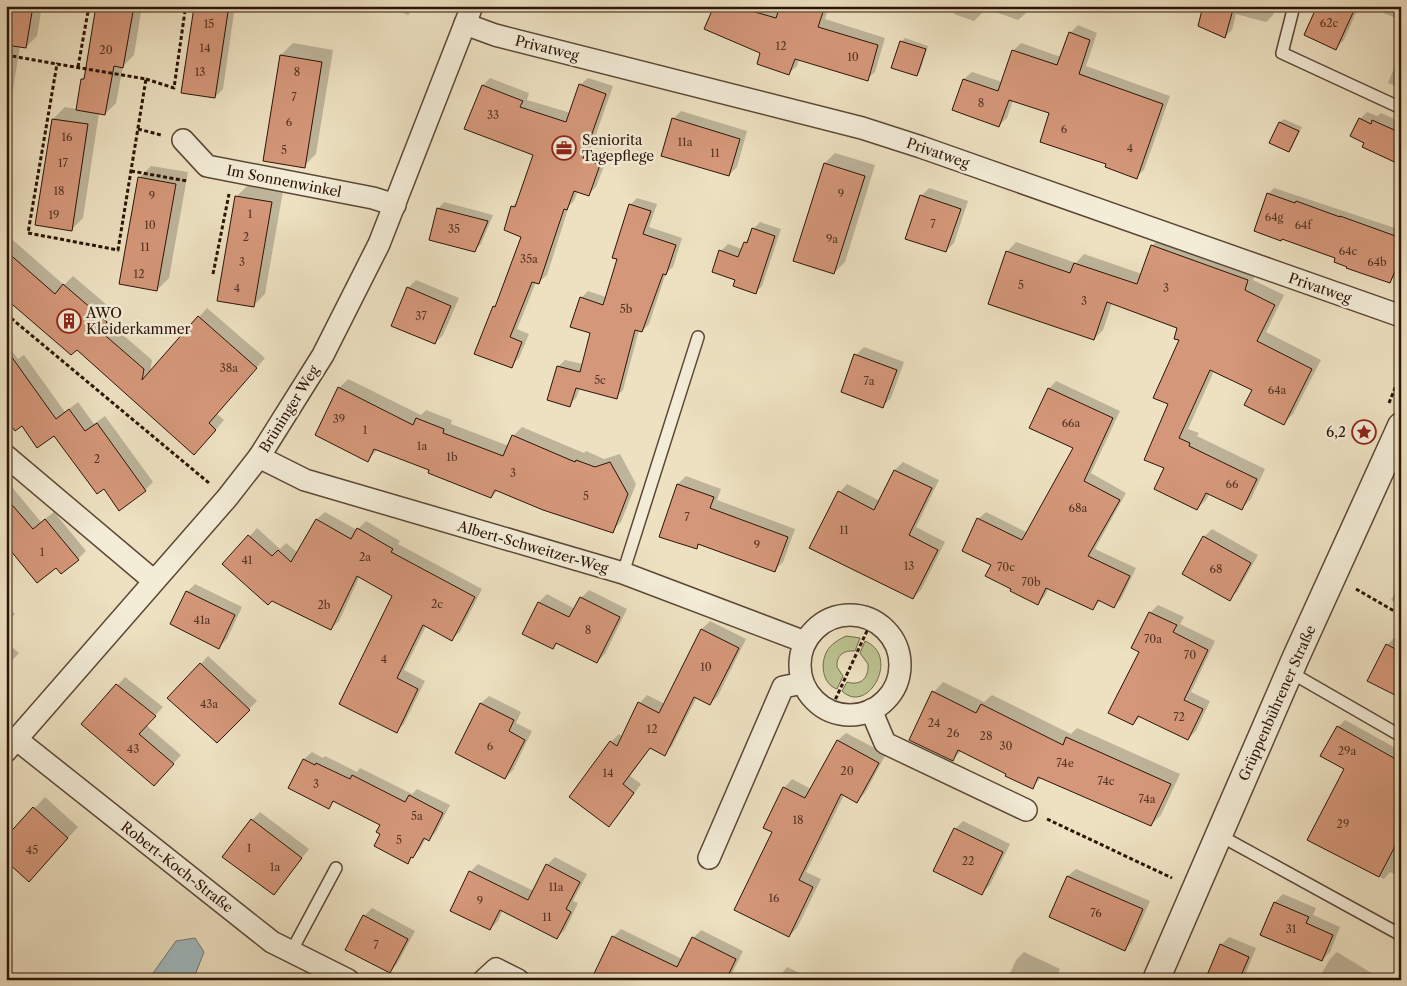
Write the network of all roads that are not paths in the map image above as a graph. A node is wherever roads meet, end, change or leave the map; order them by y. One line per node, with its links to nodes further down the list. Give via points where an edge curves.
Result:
1 (1294, 6): 3 (lane, via 1282,53)
2 (468, 15): 5 (street, Brüninger Weg); 6 (street, Privatweg, via 496,35 862,128)
3 (1401, 108)
4 (183, 140): 5 (street, Im Sonnenwinkel, via 206,166)
5 (396, 205): 10 (street, Brüninger Weg, via 323,355)
6 (1401, 316)
7 (698, 337): 11 (lane)
8 (1401, 426): 14 (street, Grüppenbührener Straße)
9 (6, 456): 12 (street)
10 (259, 457): 11 (street, Albert-Schweitzer-Weg, via 305,480); 12 (street, Brüninger Weg)
11 (623, 573): 13 (street, Albert-Schweitzer-Weg)
12 (154, 581): 18 (street, Brüninger Weg)
13 (805, 642): 15 (street, via 800,663); 16 (street, via 827,620 842,615 872,620 885,630 895,643 900,658 899,674 894,689)
14 (1290, 672): 17 (lane); 20 (street, Grüppenbührener Straße)
15 (803, 683): 16 (street, via 814,700 830,710 843,714); 21 (street, via 783,687)
16 (871, 710): 19 (street, via 885,743)
17 (1401, 736)
18 (11, 745): 24 (street, Robert-Koch-Straße, via 272,942)
19 (1026, 810)
20 (1219, 835): 23 (lane); 28 (street, Grüppenbührener Straße)
21 (709, 858)
22 (336, 868): 24 (lane)
23 (1401, 935)
24 (291, 952): 25 (street, Robert-Koch-Straße)
25 (348, 980)
26 (484, 980): 27 (street, via 496,969)
27 (518, 980)
28 (1156, 980)

